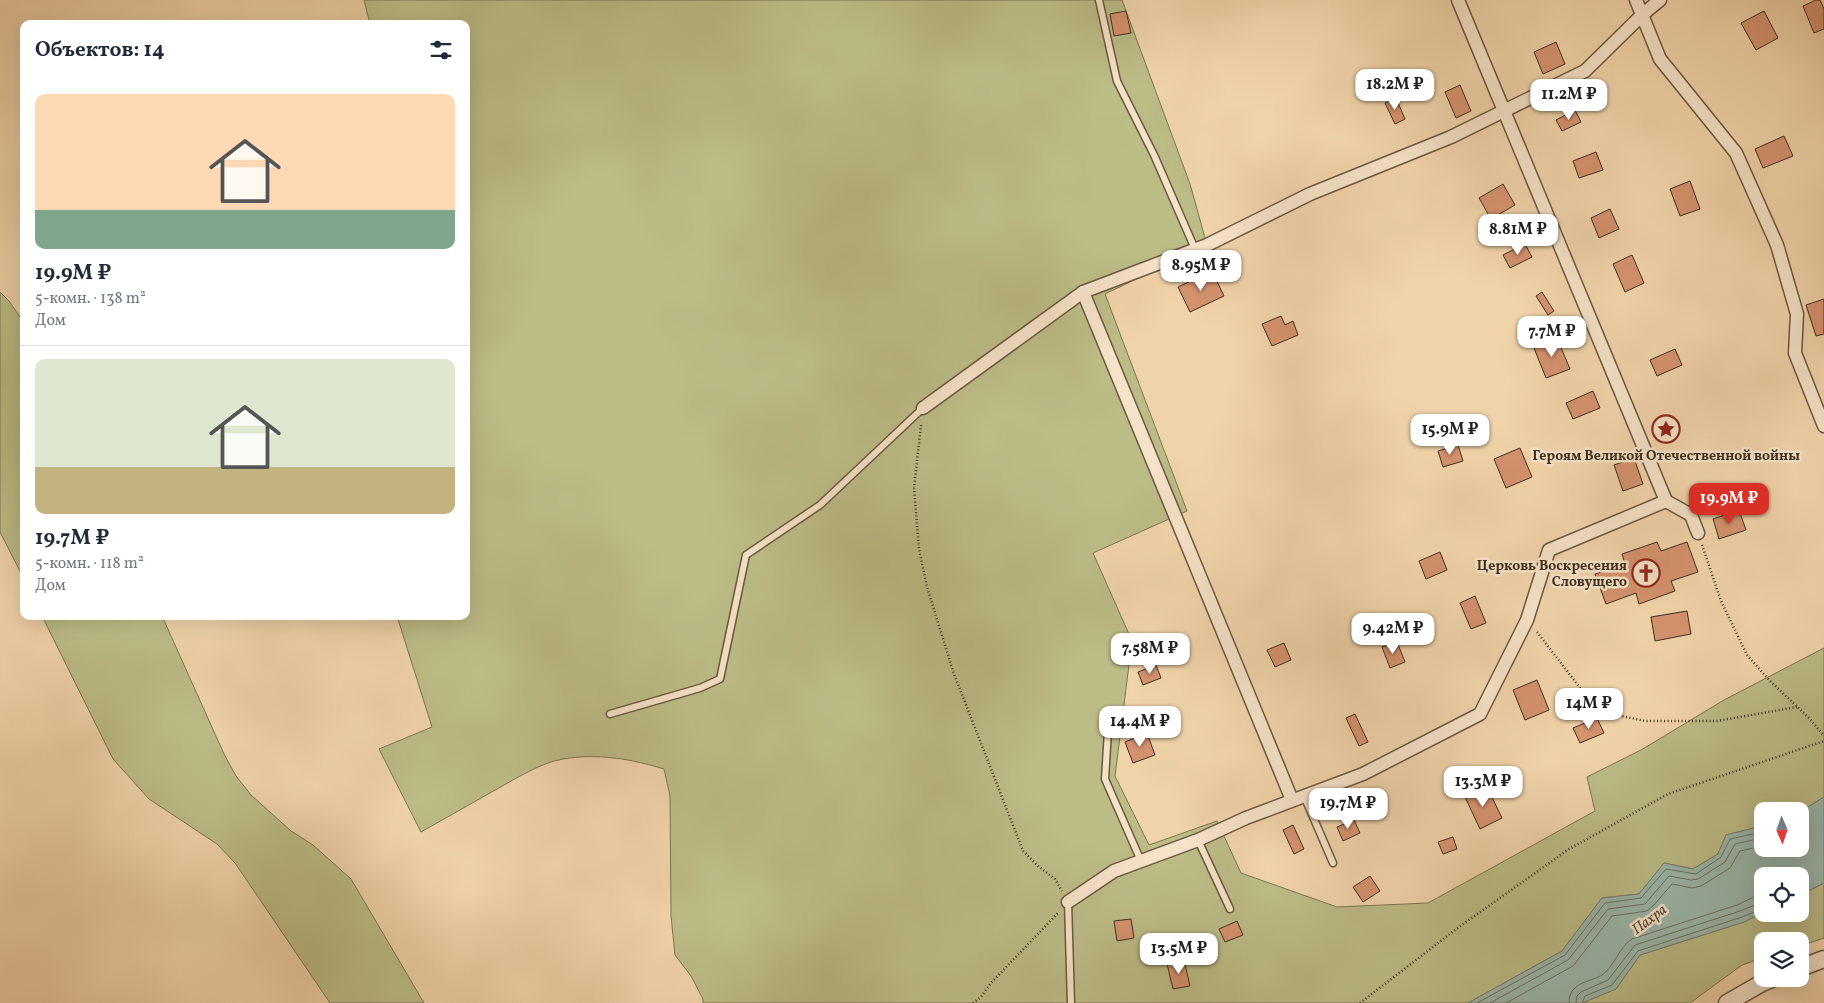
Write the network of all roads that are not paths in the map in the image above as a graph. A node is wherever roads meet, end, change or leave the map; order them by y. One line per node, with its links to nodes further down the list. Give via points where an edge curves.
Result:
1 (1099, 0): 7 (lane, via 1117,80)
2 (1458, 0): 6 (street)
3 (1636, 0): 5 (street)
4 (1660, 0): 5 (street)
5 (1642, 15): 6 (street, via 1585,71); 10 (street, via 1660,59 1736,153 1773,237 1797,314 1795,353)
6 (1503, 111): 7 (street, via 1451,137 1310,194); 11 (street)
7 (1195, 249): 8 (street)
8 (1083, 292): 9 (street); 16 (street)
9 (923, 408): 13 (lane, via 820,505 746,555 720,679 700,688)
10 (1824, 426)
11 (1666, 501): 12 (street, via 1691,515); 15 (street, via 1549,550 1527,620 1480,714 1362,774)
12 (1698, 533)
13 (610, 714)
14 (1109, 715): 18 (lane, via 1105,779)
15 (1304, 796): 16 (street); 19 (lane)
16 (1292, 800): 17 (street)
17 (1198, 840): 18 (street); 21 (lane)
18 (1140, 861): 20 (street, via 1114,871)
19 (1333, 864)
20 (1068, 902): 25 (lane)
21 (1230, 909)
22 (1824, 959): 23 (street)
23 (1809, 965)
24 (1755, 987): 26 (street)
25 (1071, 1003)
26 (1727, 1003)

